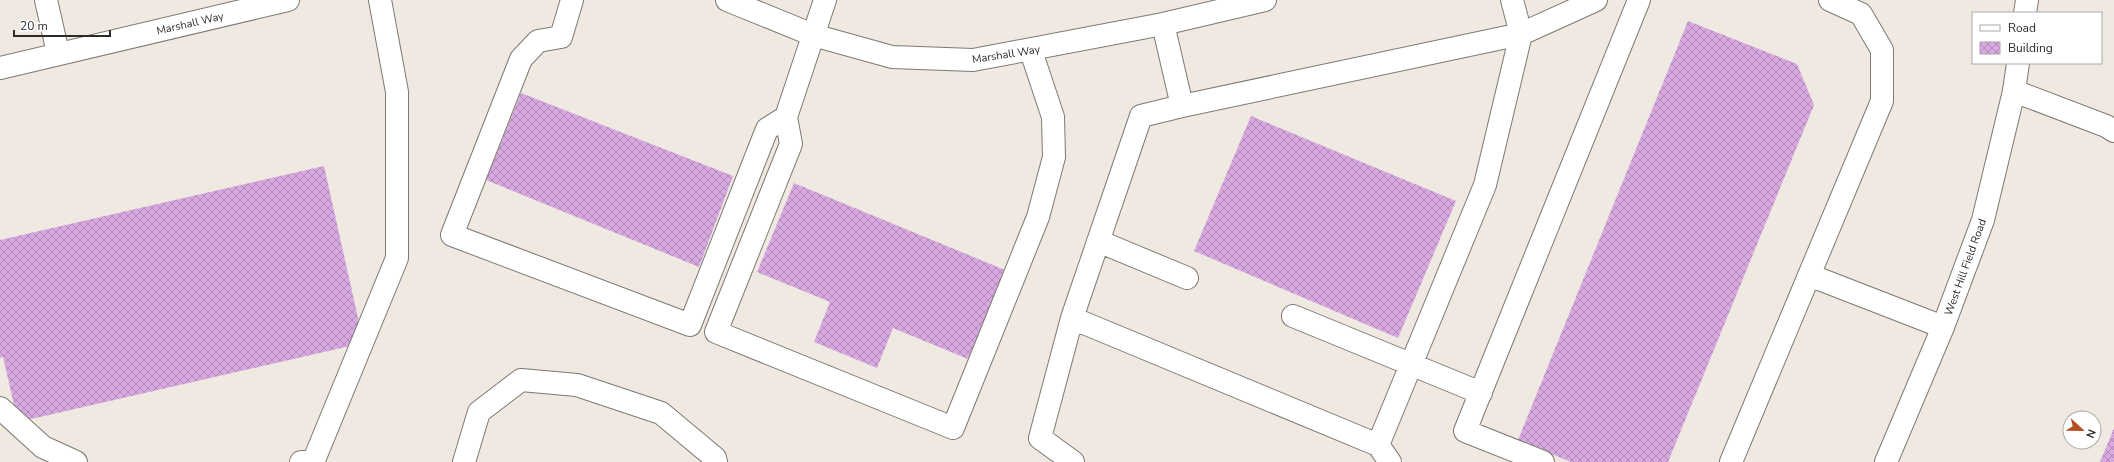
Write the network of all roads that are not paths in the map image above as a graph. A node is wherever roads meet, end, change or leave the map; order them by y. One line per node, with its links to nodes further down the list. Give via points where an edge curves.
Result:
1 (46, 0): 18 (street)
2 (288, 0): 18 (street, Marshall Way)
3 (380, 0): 36 (street, via 397,92 397,258 314,460)
4 (572, 0): 23 (street, via 560,37 538,41 521,58 452,235 690,325 767,128)
5 (727, 0): 16 (street, Marshall Way)
6 (826, 0): 16 (street)
7 (1265, 0): 14 (street, Marshall Way)
8 (1512, 0): 15 (street)
9 (1596, 0): 15 (street)
10 (1639, 0): 32 (street)
11 (1830, 0): 26 (street, via 1861,14 1882,50 1882,101)
12 (2027, 0): 13 (street)
13 (2025, 12)
14 (1163, 24): 17 (street, Marshall Way); 22 (street)
15 (1521, 34): 22 (street); 31 (street, via 1485,185)
16 (813, 35): 17 (street, Marshall Way, via 892,57 973,60); 23 (street)
17 (1031, 51): 23 (street, via 1053,118 1054,157 1038,217 953,428 716,332 791,144)
18 (58, 53): 20 (street, Marshall Way)
19 (2018, 64): 21 (street, West Hill Field Road)
20 (0, 68)
21 (2014, 91): 24 (street); 30 (street, West Hill Field Road, via 1983,220)
22 (1182, 106): 25 (street, via 1141,116)
23 (786, 117)
24 (2114, 131)
25 (1098, 241): 27 (street); 29 (street)
26 (1810, 275): 30 (street); 41 (street)
27 (1187, 278)
28 (1294, 316): 31 (street)
29 (1072, 318): 34 (street); 39 (street, via 1040,438)
30 (1943, 327): 42 (street, West Hill Field Road)
31 (1412, 364): 32 (street); 34 (street)
32 (1481, 393): 40 (street, via 1465,431)
33 (0, 408): 35 (street, via 43,447)
34 (1384, 454)
35 (76, 462)
36 (301, 462)
37 (464, 462): 38 (street, via 479,412 521,380 577,385 661,412)
38 (716, 462)
39 (1073, 462)
40 (1542, 462)
41 (1732, 462)
42 (1886, 462)

